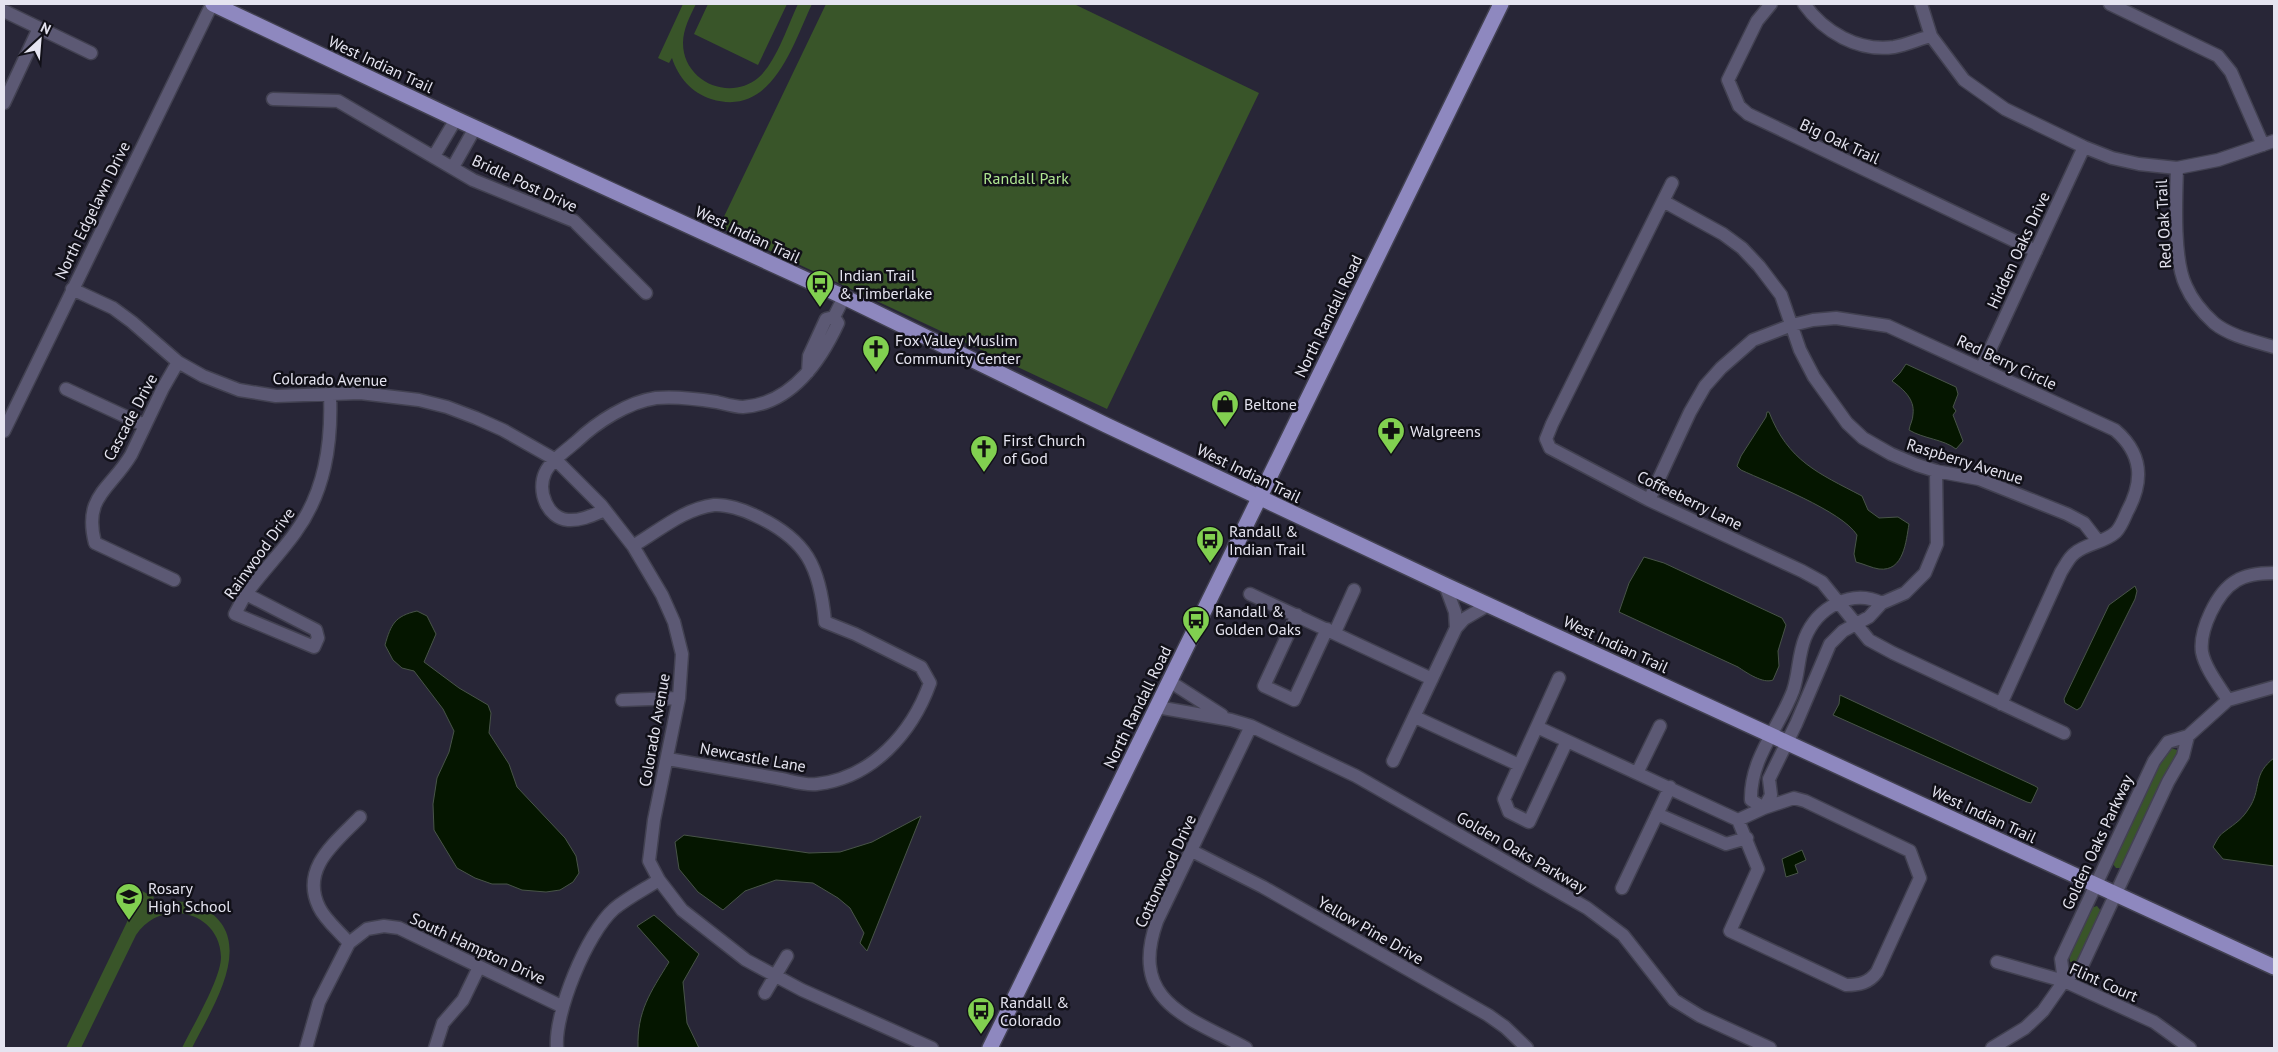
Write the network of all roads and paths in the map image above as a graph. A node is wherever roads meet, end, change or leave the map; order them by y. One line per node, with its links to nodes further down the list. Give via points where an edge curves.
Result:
1 (212, 4): 13 (main road, West Indian Trail); 23 (street, North Edgelawn Drive)
2 (1501, 4): 36 (main road, North Randall Road)
3 (1771, 4): 22 (street, Big Oak Trail, via 1757,21 1728,80 1740,106 1748,114)
4 (1804, 4): 9 (street, via 1814,19 1850,41 1894,47)
5 (1921, 4): 9 (street)
6 (2110, 4): 15 (street, via 2218,56 2231,72)
7 (4, 11): 8 (street)
8 (39, 28): 10 (street); 12 (street)
9 (1931, 36): 16 (street, via 1964,80 2005,109)
10 (91, 53)
11 (273, 99): 17 (street, Bridle Post Drive, via 338,101)
12 (4, 103)
13 (456, 119): 14 (main road, West Indian Trail); 17 (street)
14 (475, 128): 18 (street, Bridle Post Drive); 25 (main road, West Indian Trail)
15 (2269, 143): 19 (street, via 2218,160)
16 (2084, 147): 19 (street, via 2112,158); 22 (street, Hidden Oaks Drive)
17 (434, 156): 18 (street, Bridle Post Drive)
18 (453, 167): 24 (street, Bridle Post Drive, via 494,190 574,222)
19 (2177, 168): 27 (street, Red Oak Trail, via 2179,267 2185,285 2215,323 2237,336)
20 (1672, 183): 21 (street, Coffeeberry Lane)
21 (1663, 201): 26 (street, Raspberry Avenue, via 1742,248 1781,295); 37 (street, Coffeeberry Lane, via 1546,439 1555,452)
22 (2036, 251): 29 (street, Hidden Oaks Drive)
23 (72, 289): 28 (street, Colorado Avenue, via 113,308); 33 (street, North Edgelawn Drive)
24 (646, 293)
25 (844, 298): 34 (street, via 834,317 838,323 824,352 808,372 778,397 743,407 702,400 656,398 622,410 592,426); 36 (main road, West Indian Trail)
26 (1792, 325): 29 (street, Red Berry Circle, via 1836,318 1871,322 1888,326); 35 (street, Raspberry Avenue, via 1814,377 1847,423 1863,438 1891,454); 37 (street, Red Berry Circle, via 1753,340 1705,386)
27 (2274, 347)
28 (178, 362): 31 (street, Colorado Avenue, via 239,390 276,396); 32 (street, Cascade Drive)
29 (1982, 367): 39 (street, Red Berry Circle, via 2115,430 2127,440 2137,460 2137,490 2117,530)
30 (66, 389): 32 (street)
31 (330, 394): 34 (street, Colorado Avenue, via 383,395 447,407 503,430); 45 (street, Rainwood Drive, via 329,448 313,502 294,534)
32 (144, 425): 42 (street, Cascade Drive, via 125,465 104,488 93,507 91,527 95,543)
33 (4, 431)
34 (556, 460): 38 (street, Colorado Avenue); 38 (street, via 544,474 541,488 545,504 557,516 568,520 586,518)
35 (1936, 471): 39 (street, Raspberry Avenue, via 1979,479 2020,494 2084,523); 48 (street, via 1938,530 1931,559 1914,586)
36 (1259, 498): 43 (main road, West Indian Trail); 56 (main road, North Randall Road)
37 (1649, 500): 47 (street, Coffeeberry Lane, via 1802,571 1822,582)
38 (605, 510): 40 (street, Colorado Avenue)
39 (2098, 541): 61 (street, Red Berry Circle, via 2073,554 2062,572)
40 (633, 546): 58 (street, Colorado Avenue, via 674,622 682,654); 73 (street, Newcastle Lane, via 688,512 716,505 745,511 776,525 800,545 815,570 825,622 921,667 930,683 923,702 900,737 871,765 848,777 816,785)
41 (2274, 573): 60 (street, via 2235,581 2218,599 2204,627 2202,652)
42 (174, 580)
43 (1445, 585): 49 (main road, West Indian Trail); 52 (street, via 1455,612)
44 (1354, 590): 53 (street)
45 (246, 594): 45 (street, Rainwood Drive, via 316,630 318,638 314,647 235,614)
46 (1250, 594): 50 (street)
47 (1838, 601): 48 (street, via 1870,597); 51 (street, Coffeeberry Lane); 69 (street, via 1811,626 1800,654 1794,690)
48 (1882, 603): 51 (street, via 1869,617)
49 (1488, 605): 52 (street, via 1464,619); 69 (main road, West Indian Trail)
50 (1297, 616): 53 (street); 53 (street, via 1264,686 1294,700)
51 (1856, 624): 61 (street, Coffeeberry Lane, via 1869,640 1885,649); 72 (street, via 1843,630 1826,652)
52 (1456, 628): 55 (street)
53 (1331, 631): 55 (street)
54 (1559, 678): 67 (street)
55 (1432, 679): 63 (street)
56 (1169, 681): 62 (main road, North Randall Road); 64 (street, Golden Oaks Parkway)
57 (2274, 687): 60 (street, Golden Oaks Parkway)
58 (679, 698): 59 (street); 73 (street, Colorado Avenue)
59 (622, 700)
60 (2228, 700): 70 (street, Golden Oaks Parkway)
61 (2002, 704): 68 (street, Coffeeberry Lane)
62 (1157, 707): 64 (street, Golden Oaks Parkway); 101 (main road, North Randall Road)
63 (1415, 717): 74 (street); 75 (street)
64 (1231, 720): 65 (street, Golden Oaks Parkway)
65 (1251, 726): 83 (street, Cottonwood Drive); 104 (street, Golden Oaks Parkway, via 1356,776 1587,908 1623,935 1664,990 1679,1004)
66 (1660, 726): 76 (street)
67 (1536, 727): 71 (street); 75 (street)
68 (2064, 733)
69 (1770, 735): 72 (main road, West Indian Trail); 78 (street, via 1751,786 1751,800)
70 (2188, 736): 85 (street, Golden Oaks Parkway, via 2168,742 2154,761); 87 (street, via 2184,756 2168,782)
71 (1567, 741): 75 (street, via 1529,822 1509,812 1504,799); 76 (street)
72 (1787, 742): 78 (street, via 1769,779 1772,795); 85 (main road, West Indian Trail)
73 (668, 759): 84 (street, Colorado Avenue, via 654,820 649,861)
74 (1393, 761)
75 (1519, 765)
76 (1638, 773): 77 (street)
77 (1670, 788): 79 (street); 81 (street)
78 (1764, 808): 81 (street); 82 (street, via 1794,798 1910,851 1920,878 1872,978 1859,985 1846,986 1730,930 1757,874)
79 (1657, 814): 82 (street, via 1726,844); 86 (street)
80 (360, 817): 88 (street, via 319,860 315,874 319,908)
81 (1738, 820): 82 (street)
82 (1746, 838)
83 (1192, 851): 102 (street, Cottonwood Drive, via 1157,921 1148,957 1149,972 1154,987 1168,1003); 103 (street, Yellow Pine Drive, via 1488,1015)
84 (659, 880): 93 (street, Colorado Avenue, via 682,910 746,960); 96 (street, via 613,909 587,945)
85 (2096, 884): 87 (main road, West Indian Trail); 94 (street, Golden Oaks Parkway, via 2062,959)
86 (1622, 888)
87 (2116, 894): 91 (main road, West Indian Trail); 94 (street, via 2082,966)
88 (349, 942): 92 (street, South Hampton Drive, via 367,929 398,928); 97 (street, via 319,1002)
89 (787, 956): 93 (street)
90 (1998, 962): 94 (street, Flint Court)
91 (2274, 967)
92 (479, 968): 96 (street, South Hampton Drive); 98 (street, via 463,1000 444,1023)
93 (775, 976): 95 (street); 100 (street, Colorado Avenue)
94 (2064, 981): 105 (street, via 2043,1012); 106 (street, Flint Court, via 2154,1022)
95 (765, 993)
96 (561, 1006): 99 (street)
97 (306, 1048)
98 (435, 1048)
99 (557, 1048)
100 (932, 1048)
101 (990, 1048)
102 (1246, 1048)
103 (1527, 1048)
104 (1770, 1048)
105 (1992, 1048)
106 (2190, 1048)

